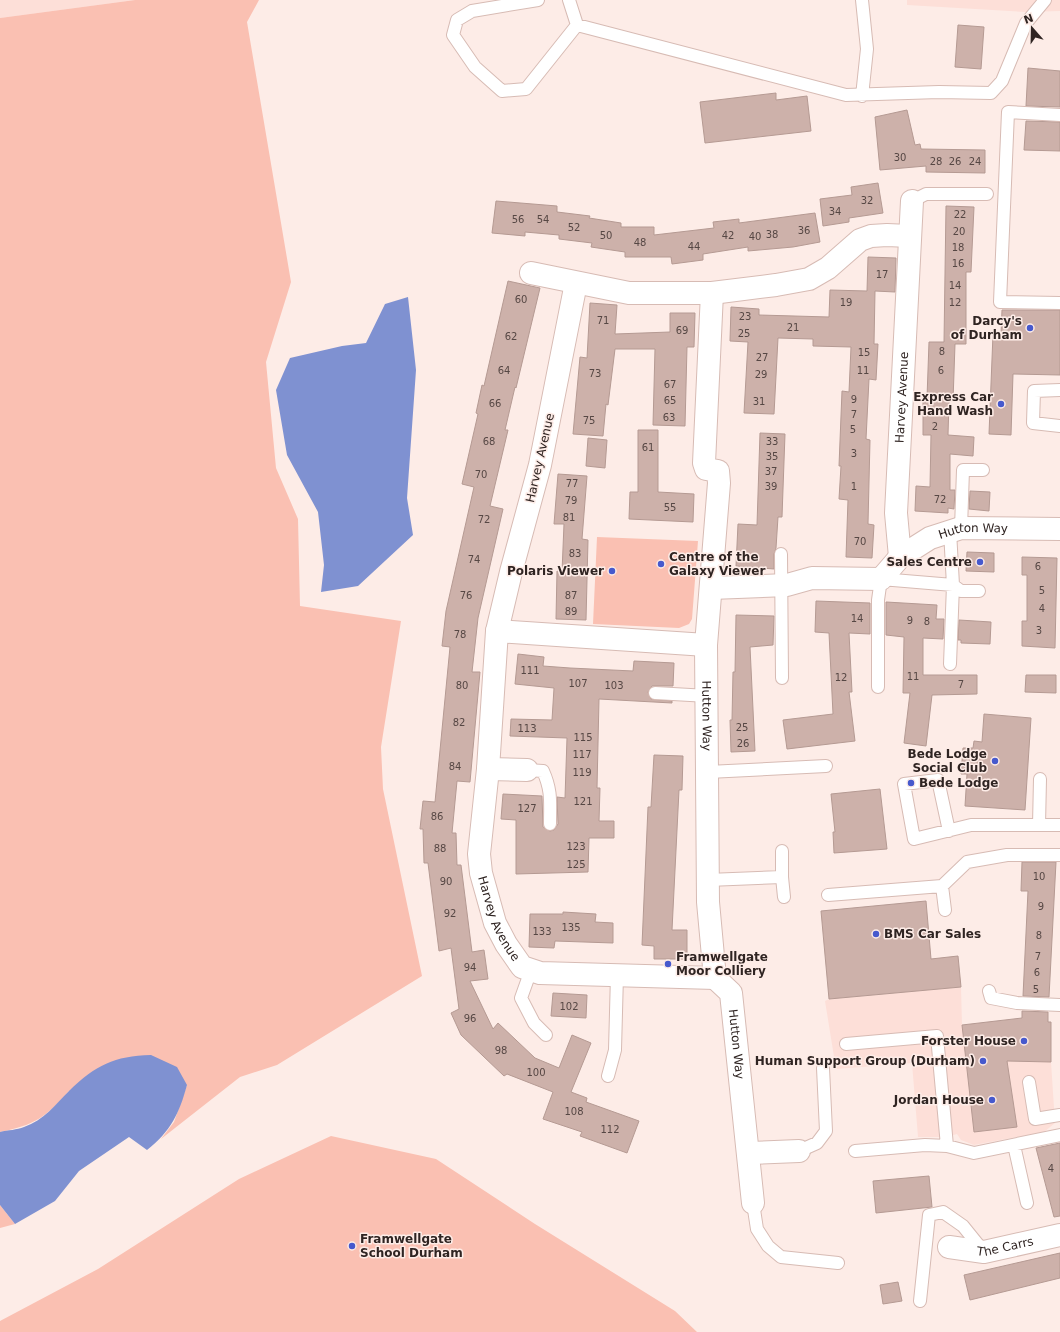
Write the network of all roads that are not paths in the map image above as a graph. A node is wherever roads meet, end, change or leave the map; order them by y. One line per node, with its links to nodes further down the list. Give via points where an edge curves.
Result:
1 (538, 0): 5 (lane, via 472,11 457,20 453,35 475,67 502,92 526,89)
2 (569, 0): 5 (lane)
3 (862, 0): 6 (lane, via 867,49)
4 (1045, 0): 6 (lane, via 1026,23 1002,81 991,93 939,92)
5 (577, 25): 6 (lane, via 846,95)
6 (862, 96)
7 (1060, 115): 14 (lane, via 1008,112 1000,302)
8 (987, 194): 9 (lane, via 926,194)
9 (912, 201): 10 (street, Harvey Avenue)
10 (909, 236): 13 (street, via 871,236 860,240 828,268 808,279); 21 (street, Harvey Avenue, via 896,513)
11 (531, 273): 12 (street)
12 (576, 283): 13 (street, via 629,293); 27 (street, Harvey Avenue, via 540,465)
13 (712, 293): 25 (street, via 704,463 706,469 718,471 719,483)
14 (1060, 303)
15 (1060, 390): 16 (lane, via 1034,391 1033,423)
16 (1060, 426)
17 (983, 470): 18 (lane, via 963,470)
18 (956, 529): 19 (street, Hutton Way); 21 (street, Hutton Way, via 930,538); 24 (lane)
19 (1060, 529)
20 (781, 554): 23 (lane)
21 (900, 557): 22 (street, Hutton Way)
22 (881, 579): 23 (street, via 812,578); 24 (lane); 31 (lane, via 878,600)
23 (781, 585): 25 (street); 30 (lane)
24 (953, 585): 26 (lane, via 961,591); 29 (lane)
25 (711, 588): 28 (street, Hutton Way)
26 (979, 591)
27 (497, 631): 28 (street); 35 (street, Harvey Avenue)
28 (706, 645): 33 (street, Hutton Way)
29 (950, 664)
30 (782, 678)
31 (878, 687)
32 (655, 693): 33 (lane)
33 (708, 696): 37 (street, Hutton Way)
34 (826, 766): 37 (lane)
35 (488, 770): 36 (street); 51 (street, Harvey Avenue, via 479,854 480,873 495,923 506,944 522,967)
36 (527, 770): 39 (lane, via 543,771 548,781)
37 (708, 772): 46 (street, Hutton Way)
38 (1040, 779): 40 (lane)
39 (550, 824)
40 (1039, 825): 41 (lane); 42 (lane, via 971,826)
41 (1060, 825)
42 (949, 831): 42 (lane, via 938,780 904,784 914,839)
43 (782, 851): 45 (lane)
44 (1060, 855): 47 (lane, via 1007,855 967,862)
45 (782, 877): 46 (lane); 49 (lane)
46 (708, 880): 53 (street, Hutton Way)
47 (942, 886): 48 (lane); 50 (lane)
48 (828, 895)
49 (784, 897)
50 (945, 910)
51 (531, 970): 52 (street, Harvey Avenue, via 540,973); 56 (lane, via 521,998 534,1023)
52 (617, 975): 53 (street, Harvey Avenue); 59 (lane, via 614,1050)
53 (715, 978): 67 (street, Hutton Way, via 730,993)
54 (989, 991): 55 (lane, via 990,998 1017,1003)
55 (1060, 1005)
56 (546, 1035)
57 (846, 1044): 64 (lane, via 937,1036)
58 (823, 1068): 65 (lane, via 826,1131 817,1143)
59 (608, 1076)
60 (1029, 1082): 61 (lane, via 1035,1119)
61 (1060, 1115)
62 (1060, 1135): 63 (lane)
63 (1014, 1145): 64 (lane, via 974,1153); 69 (lane)
64 (947, 1146): 66 (lane, via 925,1145)
65 (799, 1151): 67 (street)
66 (855, 1151)
67 (749, 1153): 68 (street, Hutton Way)
68 (753, 1203): 73 (lane, via 757,1229 768,1246 781,1257)
69 (1028, 1203)
70 (1060, 1235): 72 (street, The Carrs)
71 (950, 1248): 72 (street, The Carrs)
72 (984, 1252): 74 (lane, via 963,1226 943,1212 929,1215)
73 (838, 1263)
74 (920, 1301)

